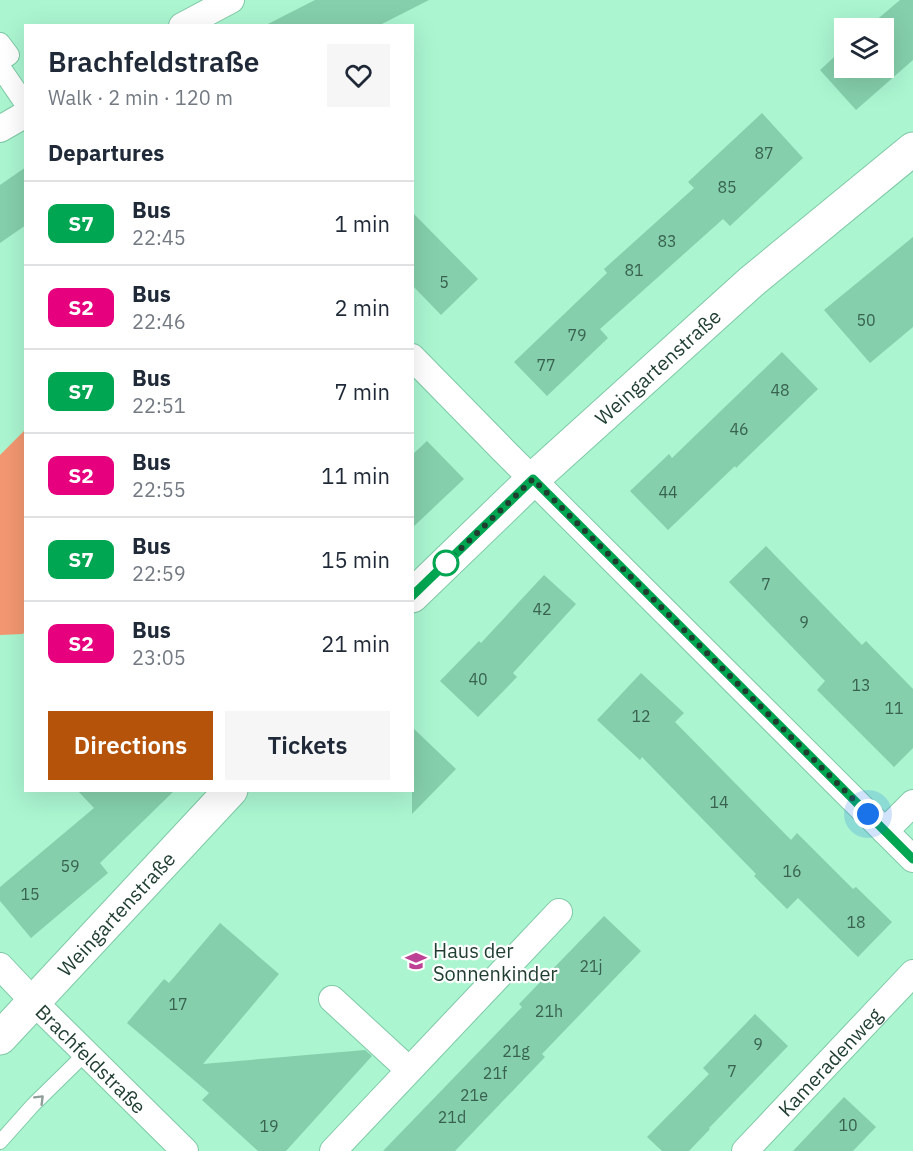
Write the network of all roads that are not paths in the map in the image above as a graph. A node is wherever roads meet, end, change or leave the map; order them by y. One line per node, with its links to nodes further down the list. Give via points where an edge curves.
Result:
1 (231, 0): 2 (street)
2 (186, 24)
3 (0, 43): 4 (street, via 9,55)
4 (0, 61)
5 (0, 67): 6 (street)
6 (24, 102)
7 (24, 115): 8 (street)
8 (0, 129)
9 (913, 149): 11 (street, Weingartenstraße, via 751,282)
10 (414, 359): 11 (street)
11 (533, 479): 12 (street, Weingartenstraße); 15 (street)
12 (414, 594)
13 (229, 792): 21 (street, Weingartenstraße)
14 (913, 803): 15 (street)
15 (885, 831): 16 (street)
16 (913, 859)
17 (559, 912): 24 (street)
18 (0, 966): 21 (street, Brachfeldstraße)
19 (913, 972): 28 (street, Kameradenweg)
20 (332, 999): 24 (street)
21 (33, 1001): 22 (street, Weingartenstraße); 23 (street, Brachfeldstraße)
22 (0, 1038)
23 (86, 1053): 25 (lane, one-way to 23); 26 (street, Brachfeldstraße)
24 (409, 1070): 27 (street)
25 (0, 1142)
26 (185, 1151)
27 (333, 1151)
28 (745, 1151)

